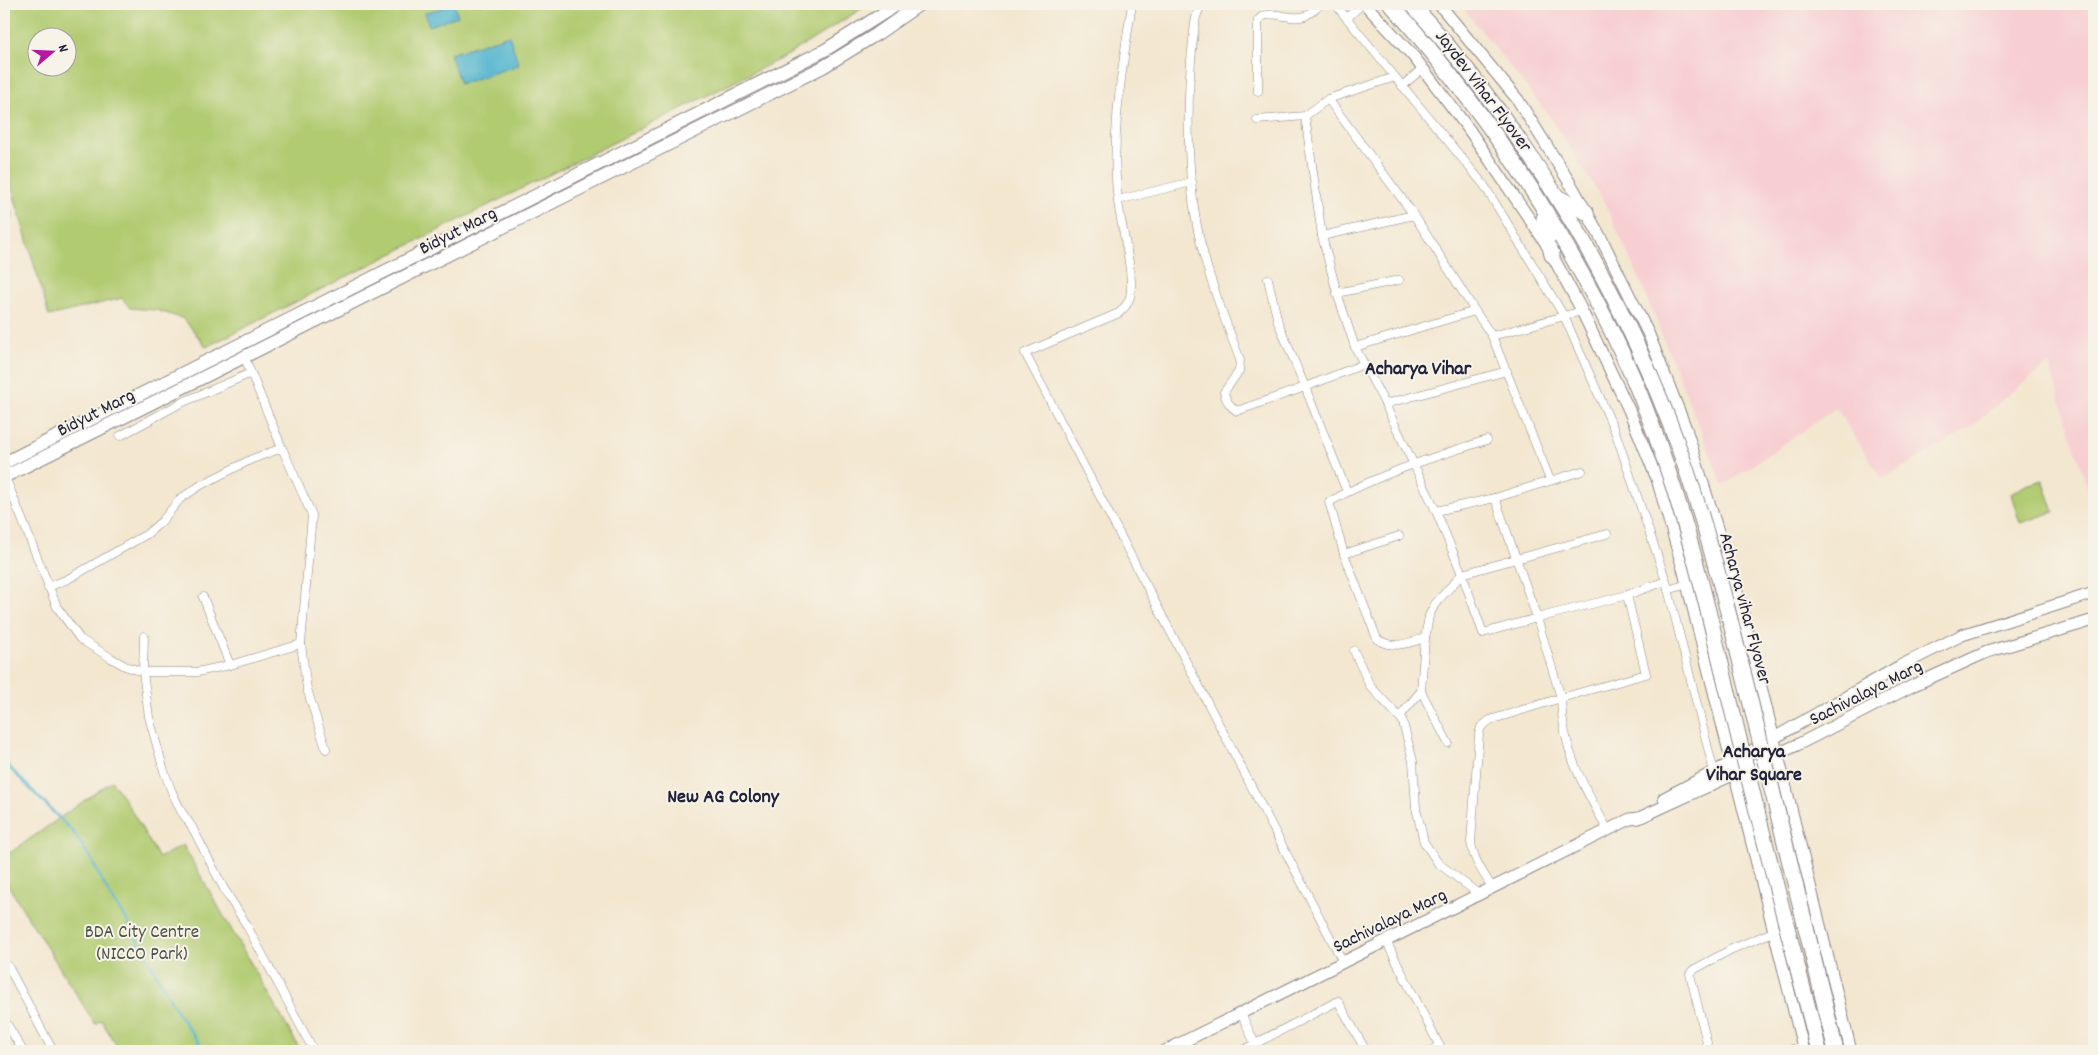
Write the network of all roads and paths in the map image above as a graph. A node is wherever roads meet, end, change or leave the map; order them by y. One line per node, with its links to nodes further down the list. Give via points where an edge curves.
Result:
1 (898, 4): 45 (main road, Bidyut Marg, via 816,55)
2 (920, 4): 35 (main road, Bidyut Marg, via 823,67)
3 (1132, 4): 22 (street, via 1115,135)
4 (1202, 4): 19 (street, via 1196,14 1191,62 1189,123)
5 (1322, 4): 15 (street, via 1305,16 1268,14 1258,20)
6 (1335, 4): 11 (street)
7 (1364, 4): 11 (street); 12 (street)
8 (1391, 4): 21 (highway, Jaydev Vihar Flyover, via 1432,50)
9 (1412, 4): 20 (highway, Jaydev Vihar Flyover, via 1444,39)
10 (1439, 4): 23 (street, via 1518,100)
11 (1347, 18): 13 (street)
12 (1423, 68): 14 (street); 26 (street, via 1470,131)
13 (1395, 77): 14 (street); 16 (street)
14 (1402, 86): 32 (street, via 1484,185)
15 (1258, 92)
16 (1328, 99): 17 (street); 24 (street)
17 (1305, 116): 18 (street); 25 (street)
18 (1257, 120)
19 (1192, 182): 22 (street); 39 (street, via 1202,252 1240,360 1240,371 1225,388 1225,397 1232,409 1241,411)
20 (1558, 197): 23 (highway); 107 (highway, Acharya vihar Flyover, bridge, via 1610,290 1642,357 1696,501 1742,664)
21 (1538, 198): 26 (highway); 106 (highway, Acharya vihar Flyover, bridge, via 1598,303 1627,364 1672,484 1698,572)
22 (1118, 200): 90 (street, via 1130,280 1127,303 1119,313 1025,353)
23 (1586, 212): 74 (street, via 1647,330 1686,429 1740,602)
24 (1414, 215): 25 (street); 30 (street)
25 (1322, 236): 29 (street)
26 (1552, 255): 31 (street)
27 (1268, 279): 39 (street, via 1278,322)
28 (1399, 280): 29 (street)
29 (1337, 293): 34 (street)
30 (1475, 312): 33 (street); 34 (street)
31 (1582, 312): 32 (street); 57 (street, via 1629,410 1657,480)
32 (1564, 316): 33 (street); 56 (street, via 1616,434)
33 (1492, 336): 37 (street)
34 (1354, 348): 36 (street)
35 (244, 356): 38 (street); 45 (main road, Bidyut Marg)
36 (1364, 364): 39 (street); 40 (street)
37 (1507, 372): 40 (street); 47 (street)
38 (252, 373): 41 (street, via 181,403); 43 (street)
39 (1305, 387): 48 (street)
40 (1385, 404): 44 (street)
41 (120, 436)
42 (1487, 440): 44 (street)
43 (282, 448): 58 (street, via 201,485 180,499 147,534); 67 (street, via 312,515)
44 (1414, 463): 48 (street); 50 (street)
45 (4, 472): 58 (street)
46 (1582, 472): 47 (street)
47 (1550, 480): 49 (street)
48 (1347, 492): 53 (street, via 1329,502)
49 (1495, 498): 50 (street); 54 (street)
50 (1436, 511): 55 (street)
51 (1607, 534): 54 (street)
52 (1399, 536): 53 (street)
53 (1344, 554): 66 (street, via 1377,639 1391,646)
54 (1517, 560): 55 (street); 63 (street)
55 (1462, 574): 63 (street, via 1483,634); 66 (street, via 1435,604)
56 (1666, 581): 59 (street); 61 (street)
57 (1686, 584): 59 (street); 73 (street)
58 (48, 587): 70 (street, via 80,639 125,666)
59 (1668, 590): 81 (street)
60 (2094, 593): 76 (street, via 1962,635 1900,666)
61 (1627, 595): 63 (street); 72 (street, via 1646,674)
62 (203, 597): 69 (street)
63 (1538, 618): 72 (street)
64 (2094, 620): 79 (street, Sachivalaya Marg, via 1987,652)
65 (144, 636): 70 (street)
66 (1425, 638): 71 (street)
67 (301, 644): 69 (street); 78 (street, via 308,694)
68 (1354, 651): 75 (street, via 1370,686)
69 (230, 665): 70 (street, via 197,672)
70 (144, 672): 99 (street, via 149,717 172,792)
71 (1422, 691): 75 (street, via 1404,710); 77 (street)
72 (1561, 698): 85 (street, via 1563,732 1569,752 1587,794); 86 (street, via 1490,720 1481,727 1471,842 1479,866)
73 (1719, 714): 74 (street, via 1731,723); 80 (street)
74 (1768, 716): 76 (street)
75 (1402, 720): 87 (street, via 1413,760 1416,808 1424,842 1438,862)
76 (1774, 738): 79 (street); 80 (street)
77 (1448, 743)
78 (326, 749)
79 (1778, 753): 80 (street, Sachivalaya Marg); 82 (street)
80 (1733, 768): 81 (street, Sachivalaya Marg); 83 (street); 84 (street, Sachivalaya Marg, via 1639,818)
81 (1714, 772): 84 (street, Sachivalaya Marg, via 1635,813)
82 (1782, 774): 83 (street); 108 (street)
83 (1741, 803): 88 (street)
84 (1630, 819): 85 (street, Sachivalaya Marg)
85 (1608, 830): 86 (street, Sachivalaya Marg)
86 (1492, 887): 87 (street, Sachivalaya Marg)
87 (1480, 895): 89 (street, Sachivalaya Marg)
88 (1774, 932): 96 (street); 104 (street, via 1732,949 1690,974)
89 (1386, 941): 90 (street, Sachivalaya Marg); 95 (street)
90 (1343, 962): 92 (street, Sachivalaya Marg)
91 (8, 966): 98 (street)
92 (1241, 1013): 94 (street); 100 (street, Sachivalaya Marg)
93 (5, 1023): 97 (street)
94 (1255, 1044): 101 (street); 102 (street, via 1338,1001)
95 (1441, 1048): 103 (street)
96 (1803, 1049): 105 (street)
97 (22, 1051)
98 (53, 1051)
99 (314, 1051)
100 (1165, 1051)
101 (1241, 1051)
102 (1366, 1051)
103 (1428, 1051)
104 (1709, 1051)
105 (1784, 1051)
106 (1819, 1051)
107 (1836, 1051)
108 (1851, 1051)

